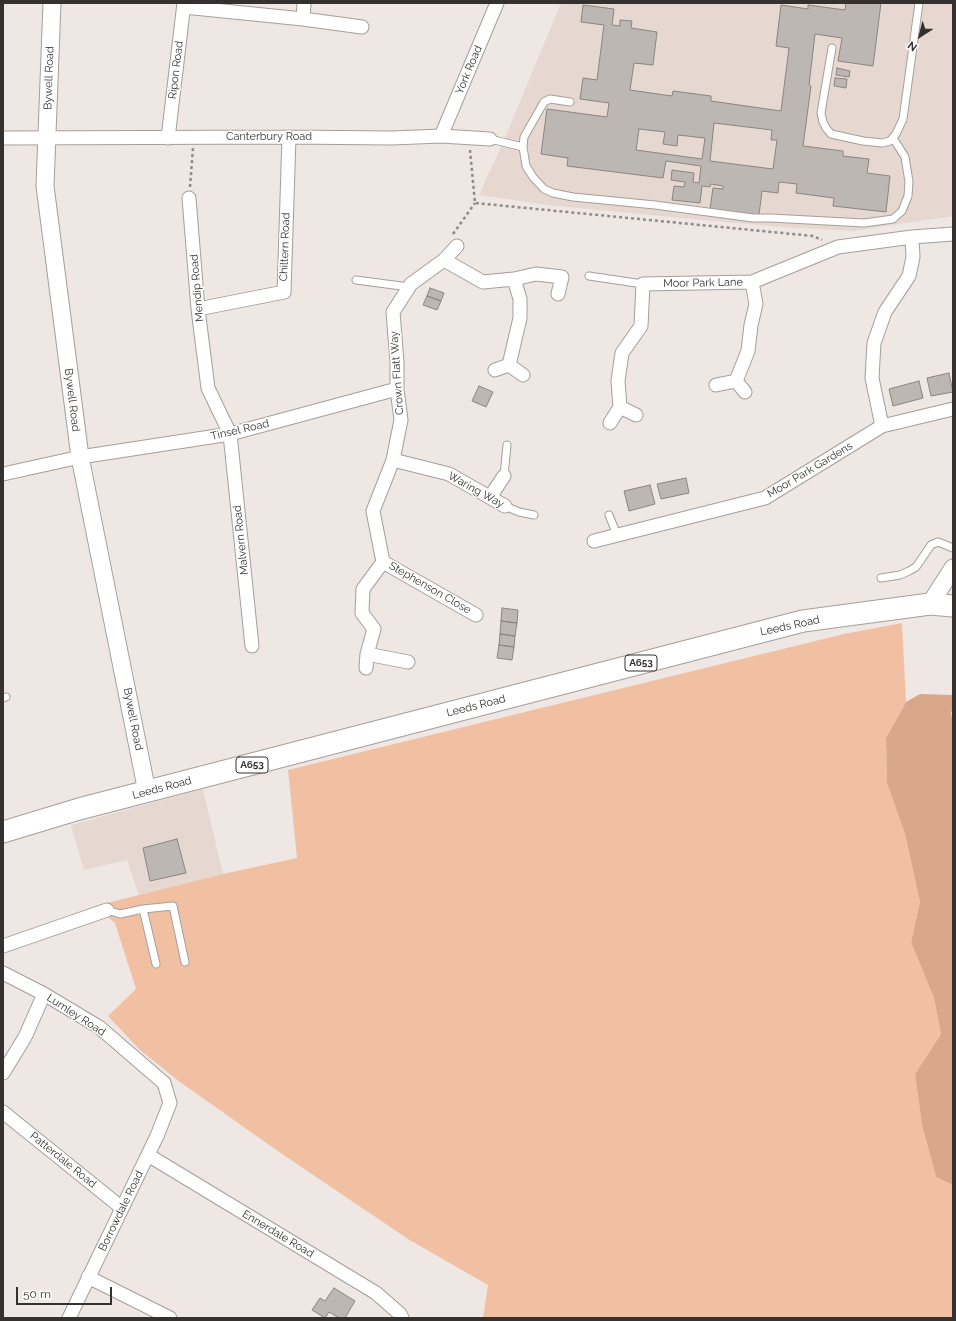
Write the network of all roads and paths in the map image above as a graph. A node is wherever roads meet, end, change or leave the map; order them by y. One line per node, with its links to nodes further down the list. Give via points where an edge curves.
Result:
1 (52, 3): 13 (street, Bywell Road)
2 (304, 3): 6 (street)
3 (497, 3): 10 (street, York Road)
4 (919, 3): 16 (lane, via 903,120)
5 (184, 5): 6 (street); 14 (street, Ripon Road)
6 (303, 19): 7 (street)
7 (362, 27)
8 (832, 48): 16 (lane, via 821,113 826,128 831,134 863,141 882,143)
9 (570, 102): 18 (lane, via 550,99 544,102 524,137)
10 (440, 136): 11 (street, Canterbury Road); 17 (street, Canterbury Road)
11 (288, 137): 15 (street, Canterbury Road); 32 (street, Chiltern Road, via 284,292)
12 (3, 138): 13 (street, Canterbury Road)
13 (47, 138): 14 (street, Canterbury Road); 47 (street, Bywell Road, via 45,186)
14 (168, 138): 15 (street, Canterbury Road)
15 (194, 138): 19 (path)
16 (893, 138): 18 (lane, via 905,157 909,182 908,196 902,211 893,219 864,223 753,218 553,193 544,189 533,177 526,166)
17 (490, 139): 18 (lane)
18 (523, 148)
19 (189, 198): 32 (street, Mendip Road)
20 (475, 203): 23 (path, via 450,238)
21 (953, 234): 22 (street, Moor Park Lane)
22 (912, 237): 28 (street, Moor Park Lane, via 838,247); 44 (street, via 909,276 885,312 874,343 872,378)
23 (457, 246): 24 (street, Crown Flatt Way)
24 (444, 260): 26 (street, via 484,282); 30 (street, Crown Flatt Way)
25 (589, 276): 29 (lane)
26 (514, 279): 31 (street, via 536,274 562,277); 33 (street, via 520,299 520,318)
27 (356, 280): 30 (lane)
28 (752, 282): 29 (street, Moor Park Lane); 36 (street, via 756,304 748,351)
29 (643, 284): 40 (street, via 642,326 622,353 618,381)
30 (409, 287): 38 (street, Crown Flatt Way, via 393,312)
31 (558, 294)
32 (198, 309): 45 (street, Mendip Road, via 208,388)
33 (509, 365): 34 (street); 35 (street)
34 (495, 370)
35 (523, 375)
36 (736, 381): 37 (street); 39 (street)
37 (716, 385)
38 (397, 390): 45 (street, Tinsel Road); 48 (street, Crown Flatt Way, via 400,420)
39 (745, 392)
40 (620, 407): 42 (street); 43 (street)
41 (953, 409): 44 (street, Moor Park Gardens)
42 (636, 415)
43 (610, 423)
44 (882, 426): 55 (street, Moor Park Gardens, via 765,498)
45 (230, 434): 47 (street, Tinsel Road); 64 (street, Malvern Road)
46 (508, 445): 50 (lane)
47 (80, 456): 49 (street, Tinsel Road); 68 (street, Bywell Road)
48 (393, 460): 51 (street, Waring Way, via 449,474); 58 (street, Crown Flatt Way, via 373,510)
49 (3, 474)
50 (504, 476): 51 (street)
51 (490, 497): 52 (street, Waring Way)
52 (505, 506): 53 (lane, Waring Way)
53 (534, 515)
54 (609, 515): 55 (lane)
55 (617, 535): 56 (street, Moor Park Gardens)
56 (594, 541)
57 (953, 548): 60 (lane, via 938,542 931,545 916,567 909,572)
58 (384, 562): 63 (street, Stephenson Close); 65 (street, via 363,589 362,613 374,630)
59 (953, 568): 61 (street)
60 (881, 578)
61 (930, 604): 62 (main road, Leeds Road / A653); 68 (main road, Leeds Road / A653, via 803,621)
62 (953, 606)
63 (476, 615)
64 (252, 646)
65 (367, 654): 66 (street); 67 (street)
66 (408, 662)
67 (366, 668)
68 (148, 792): 69 (main road, Leeds Road / A653)
69 (3, 832)
70 (143, 909): 71 (lane, via 120,914); 73 (lane, via 173,906); 74 (lane)
71 (107, 910): 72 (street)
72 (3, 946)
73 (185, 962)
74 (156, 964)
75 (3, 973): 76 (street, Lumley Road)
76 (44, 994): 77 (street, via 25,1037); 78 (street, Lumley Road, via 98,1027 164,1083)
77 (3, 1073)
78 (170, 1103): 80 (street, Borrowdale Road)
79 (3, 1112): 81 (street, Patterdale Road)
80 (148, 1155): 81 (street, Borrowdale Road); 85 (street, Ennerdale Road, via 376,1293)
81 (122, 1208): 82 (street, Borrowdale Road)
82 (88, 1277): 83 (street, Borrowdale Road); 84 (street)
83 (69, 1318)
84 (170, 1318)
85 (402, 1318)

